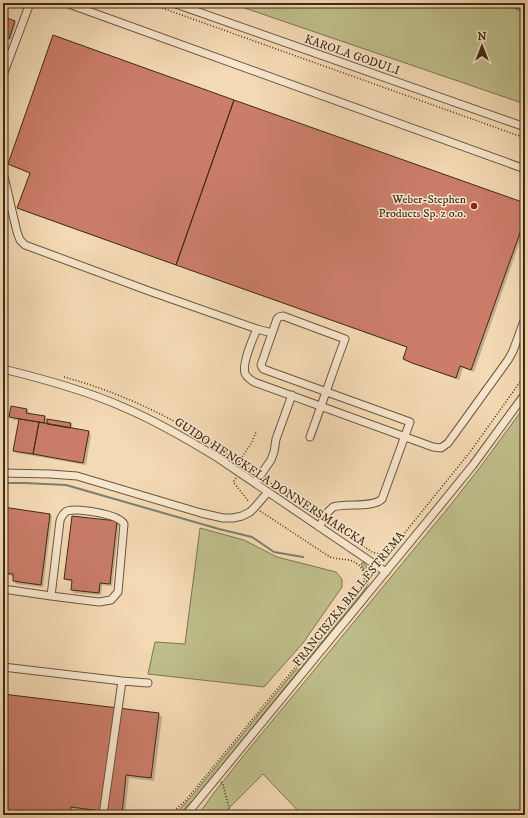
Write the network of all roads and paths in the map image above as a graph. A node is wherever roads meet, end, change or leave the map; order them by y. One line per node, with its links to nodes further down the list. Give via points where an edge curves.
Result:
1 (30, 3): 5 (street)
2 (66, 3): 8 (street)
3 (148, 3): 7 (path)
4 (172, 3): 6 (street, KAROLA GODULI)
5 (3, 75)
6 (525, 127)
7 (525, 138)
8 (525, 169)
9 (3, 172): 11 (street, via 16,232 25,245)
10 (525, 318): 20 (street, via 508,360 448,443 441,448)
11 (257, 329): 12 (street); 17 (street, via 245,362 245,374 254,382)
12 (272, 333): 15 (street, via 261,365 263,369); 15 (street, via 277,319 282,316 345,338)
13 (3, 371): 25 (street, GUIDO HENCKELA DONNERSMARCKA, via 78,390 130,410 192,442)
14 (525, 375): 30 (path, via 470,452 395,545 382,554)
15 (326, 392): 18 (street); 20 (street, via 410,422)
16 (525, 394): 31 (street, FRANCISZKA BALLESTREMA)
17 (292, 395): 18 (street); 25 (street, via 271,460)
18 (321, 406): 20 (street); 21 (street)
19 (256, 432): 22 (path)
20 (405, 436): 29 (street, via 380,502 333,507)
21 (310, 437)
22 (239, 462)
23 (3, 473): 26 (street, via 77,476 222,518 233,518 250,512)
24 (234, 481): 27 (path)
25 (255, 484): 26 (street, GUIDO HENCKELA DONNERSMARCKA)
26 (268, 492): 29 (street, GUIDO HENCKELA DONNERSMARCKA)
27 (250, 503)
28 (258, 510): 39 (path, via 330,557 356,562 364,574 364,581 191,794)
29 (319, 527): 31 (street, GUIDO HENCKELA DONNERSMARCKA)
30 (372, 552)
31 (386, 572): 37 (street, FRANCISZKA BALLESTREMA)
32 (3, 589): 33 (street)
33 (51, 596): 33 (street, via 61,516 75,511 94,512 123,521 118,592 111,600 100,602)
34 (3, 666): 35 (street)
35 (122, 681): 36 (street); 38 (street)
36 (148, 683)
37 (217, 778): 40 (street, FRANCISZKA BALLESTREMA); 41 (path, via 223,785)
38 (103, 815)
39 (170, 815)
40 (186, 815)
41 (231, 815)

